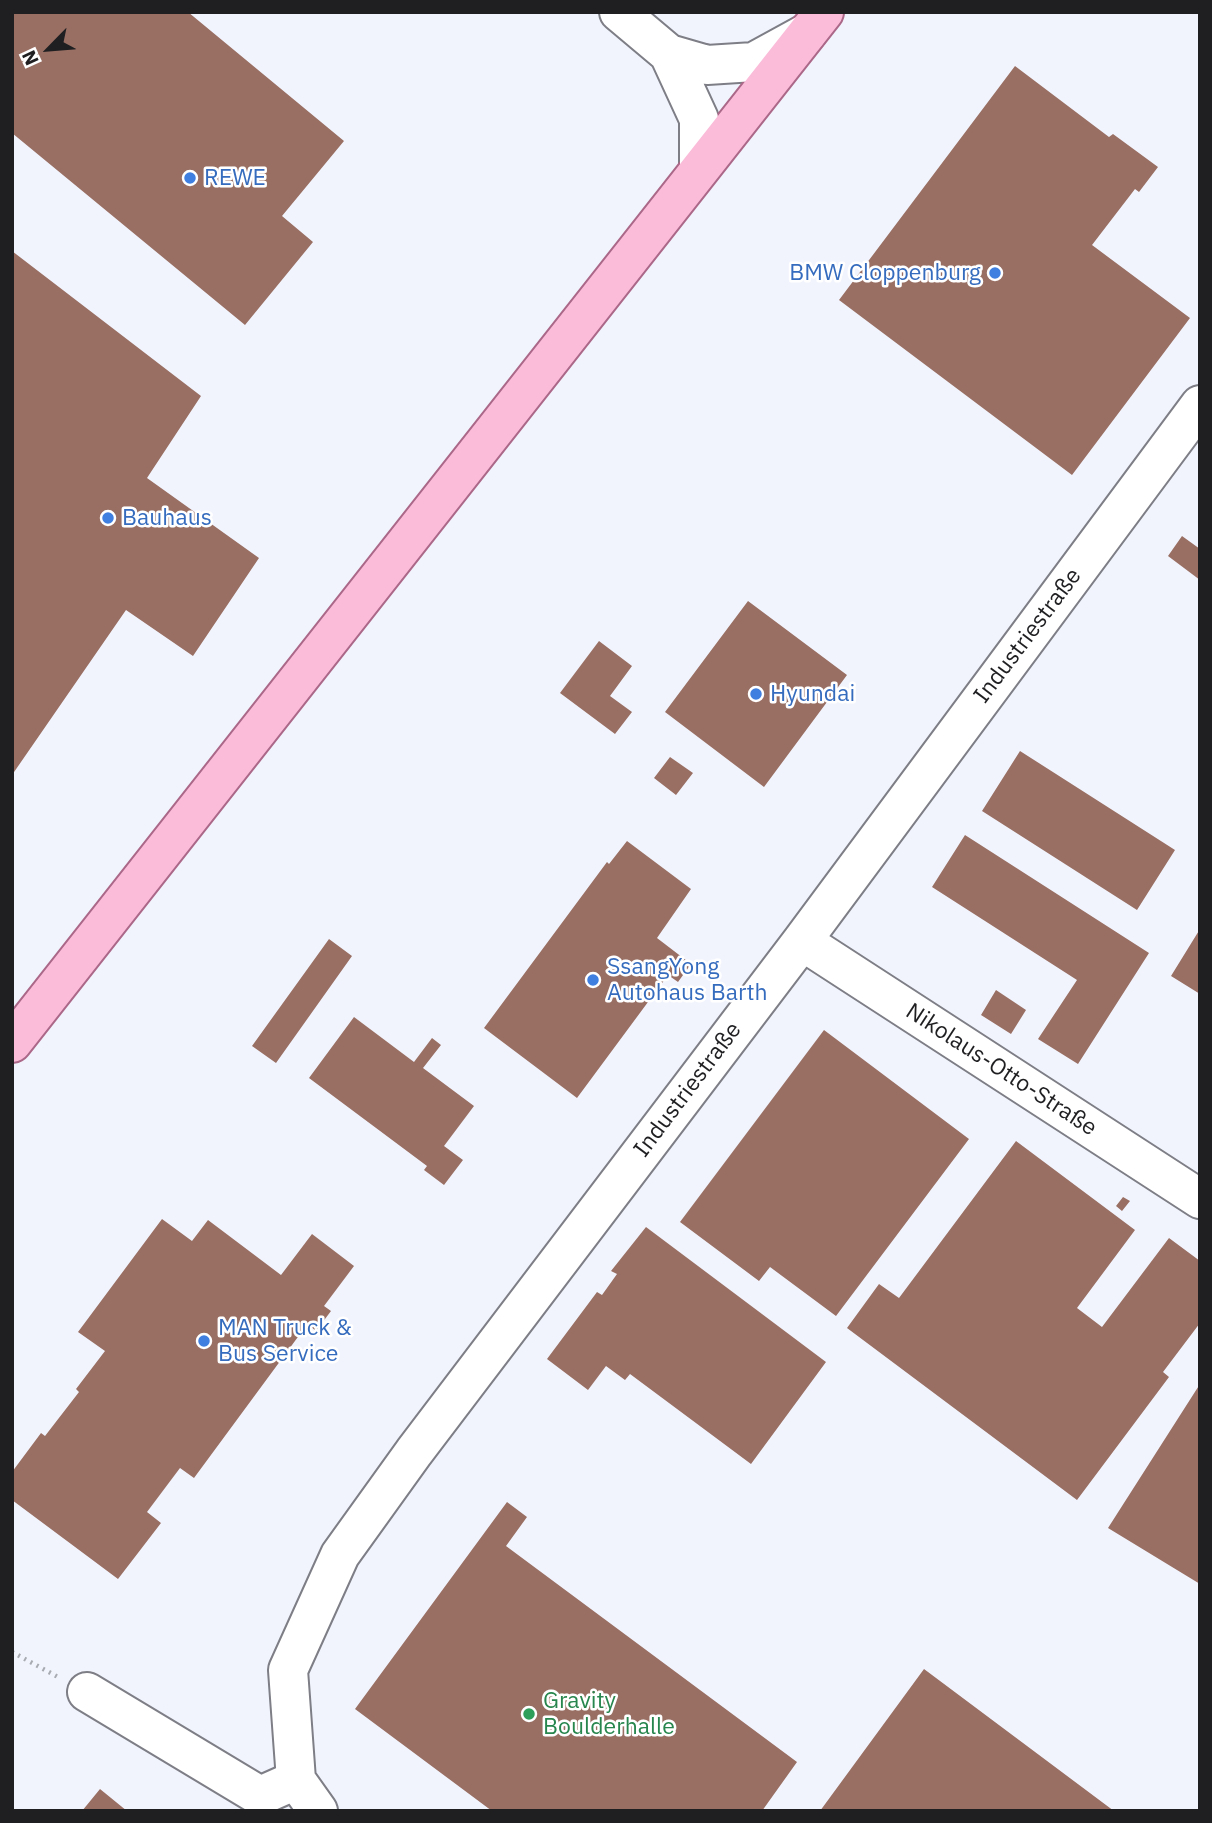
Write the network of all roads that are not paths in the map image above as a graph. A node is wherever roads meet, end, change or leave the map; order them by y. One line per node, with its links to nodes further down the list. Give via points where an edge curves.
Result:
1 (619, 12): 3 (street)
2 (816, 23): 3 (street, via 754,62 707,65); 4 (main road)
3 (669, 54): 4 (street, via 699,119)
4 (699, 169): 7 (main road)
5 (1200, 405): 6 (street, Industriestraße)
6 (802, 941): 8 (street, Nikolaus-Otto-Straße); 10 (street, Industriestraße, via 340,1555 288,1671)
7 (12, 1043)
8 (1200, 1199)
9 (87, 1692): 10 (street, via 260,1796)
10 (296, 1780): 11 (street)
11 (318, 1811)

